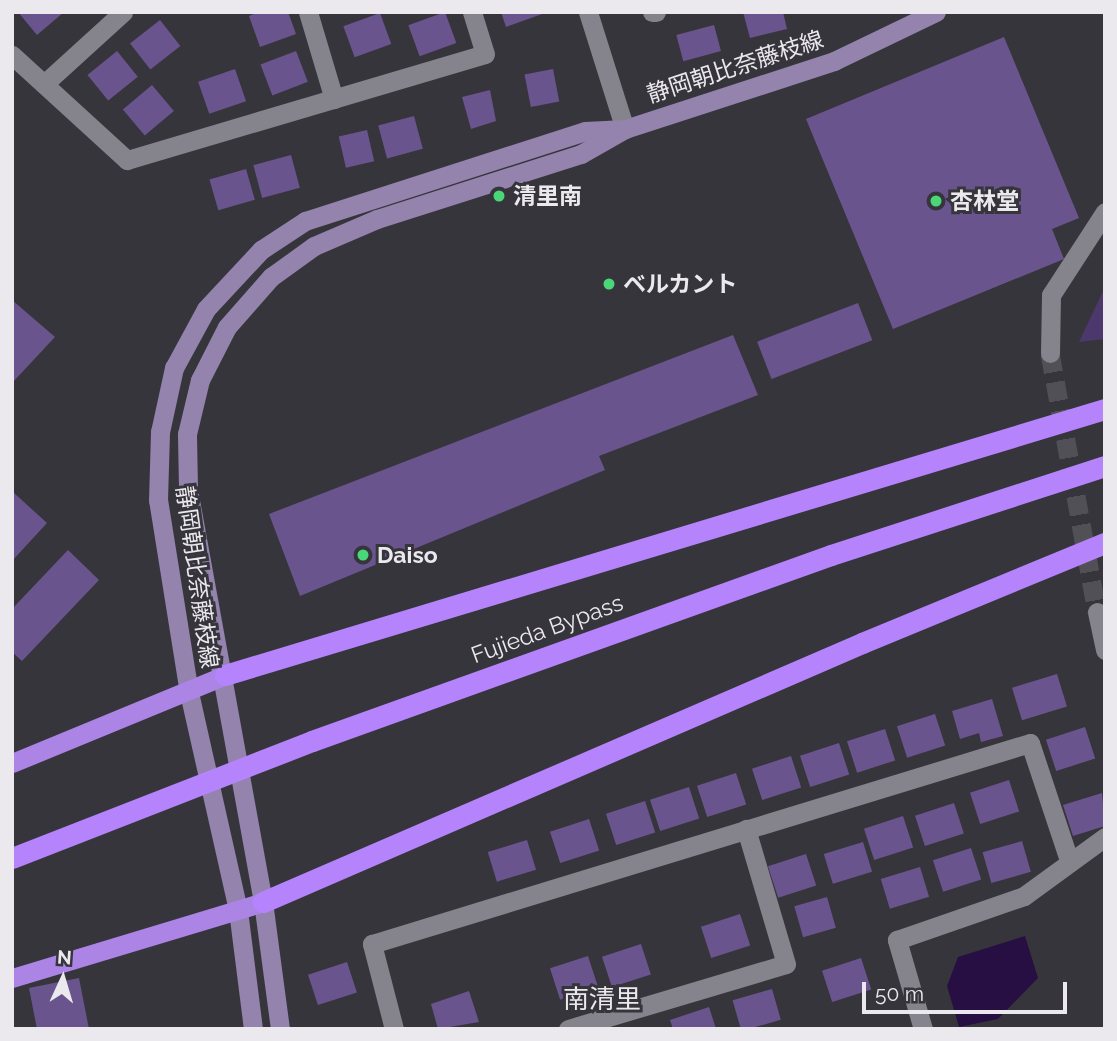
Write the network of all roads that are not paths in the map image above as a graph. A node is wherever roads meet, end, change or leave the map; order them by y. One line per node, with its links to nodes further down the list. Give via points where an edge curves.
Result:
1 (122, 12): 7 (street)
2 (308, 12): 8 (street)
3 (472, 12): 8 (street, via 485,54)
4 (588, 12): 9 (street)
5 (936, 12): 9 (main road, 静岡朝比奈藤枝線, via 834,61)
6 (12, 55): 7 (street)
7 (44, 84): 8 (street, via 127,160)
8 (334, 99)
9 (625, 129): 17 (main road, 静岡朝比奈藤枝線, via 581,154 377,219 314,246 271,277 227,327 201,380 187,434 193,525); 18 (main road, 静岡朝比奈藤枝線, via 585,131 305,221 261,250 206,309 174,368 160,432 158,500)
10 (1105, 212): 11 (street, via 1051,295)
11 (1050, 352)
12 (1105, 409): 17 (highway)
13 (1105, 466): 22 (highway, Fujieda Bypass, via 831,555 312,741)
14 (1105, 543): 24 (highway)
15 (1097, 612): 16 (street)
16 (1105, 650)
17 (225, 675): 18 (highway); 24 (main road, 静岡朝比奈藤枝線)
18 (190, 693): 19 (highway); 25 (main road, 静岡朝比奈藤枝線)
19 (12, 763)
20 (746, 829): 23 (street, via 1030,743); 29 (street, via 372,944); 30 (street, via 786,964)
21 (1105, 837): 23 (street)
22 (12, 858)
23 (1070, 863): 31 (street, via 1024,896 898,940)
24 (263, 902): 25 (highway); 28 (main road, 静岡朝比奈藤枝線)
25 (238, 910): 26 (highway); 27 (main road, 静岡朝比奈藤枝線)
26 (12, 978)
27 (253, 1029)
28 (280, 1029)
29 (394, 1029)
30 (568, 1029)
31 (923, 1029)

